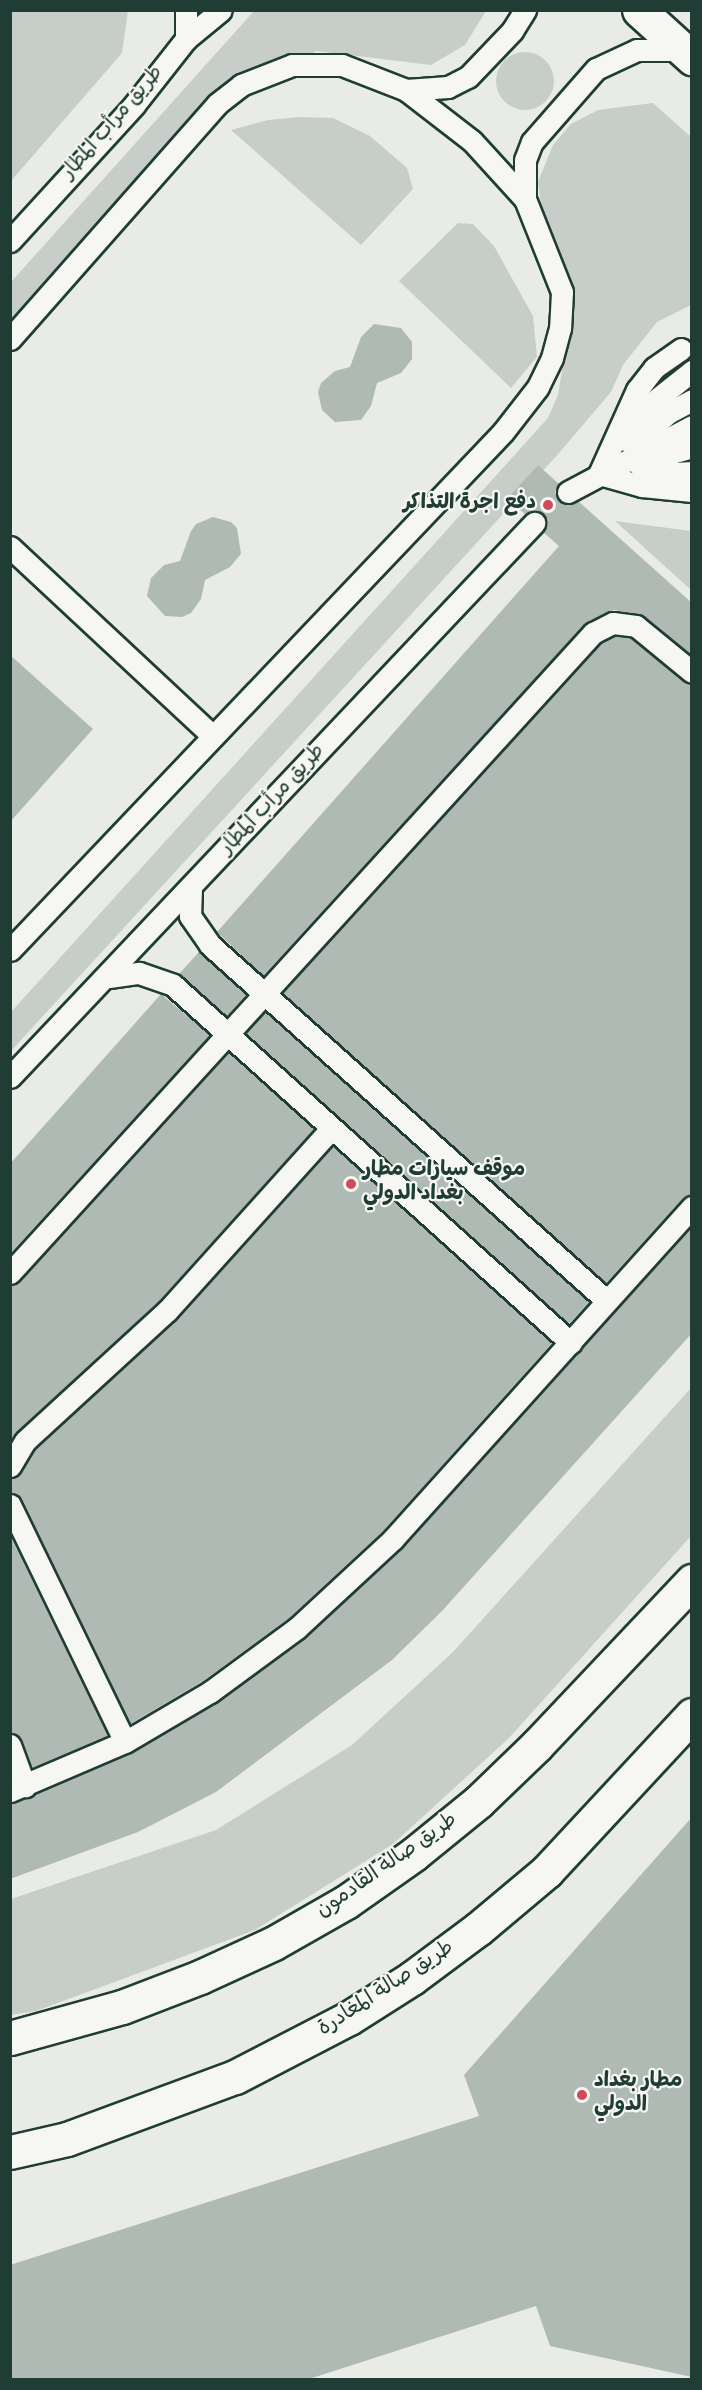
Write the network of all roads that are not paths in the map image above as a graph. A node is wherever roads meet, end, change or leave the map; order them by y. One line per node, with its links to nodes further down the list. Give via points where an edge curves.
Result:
1 (186, 10): 7 (lane)
2 (193, 10): 7 (lane)
3 (205, 10): 7 (lane)
4 (221, 10): 7 (lane, طريق مرأب المطار)
5 (525, 10): 9 (lane, via 506,39 468,77 448,87)
6 (639, 10): 8 (main road)
7 (186, 39): 11 (lane, طريق مرأب المطار, via 134,105)
8 (687, 54): 10 (lane, via 637,50 596,69 532,142 525,160)
9 (406, 90): 10 (lane, via 472,141); 12 (lane, via 350,68 317,63 268,71 241,85 196,127)
10 (525, 199): 25 (lane, via 562,292 560,328 538,387 486,450)
11 (10, 241)
12 (10, 339)
13 (681, 348): 19 (lane, via 654,368 637,390)
14 (692, 371): 19 (lane, via 653,402)
15 (692, 400): 19 (lane, via 668,413)
16 (692, 426): 19 (lane)
17 (692, 447): 19 (lane)
18 (692, 472): 19 (lane)
19 (600, 474): 20 (lane, via 642,486); 21 (lane)
20 (692, 491)
21 (568, 492)
22 (534, 523): 26 (lane, طريق مرأب المطار)
23 (10, 547): 25 (lane)
24 (692, 672): 29 (lane, via 636,626 625,622 602,626)
25 (213, 736): 27 (lane)
26 (192, 889): 28 (lane, طريق مرأب المطار); 29 (lane, via 190,916 210,945)
27 (10, 950)
28 (108, 977): 30 (lane, via 139,973 173,985); 31 (lane, طريق مرأب المطار)
29 (263, 992): 30 (lane); 35 (lane)
30 (227, 1033): 32 (lane); 34 (lane)
31 (10, 1077)
32 (332, 1128): 36 (lane); 37 (lane, via 167,1311 25,1441)
33 (692, 1207): 35 (lane)
34 (10, 1273)
35 (607, 1301): 36 (lane)
36 (571, 1343): 41 (lane, via 393,1539 347,1584 255,1662)
37 (10, 1466)
38 (10, 1505): 41 (lane)
39 (692, 1581): 44 (main road, طريق صالة القادمون, via 478,1802 346,1902 274,1943 200,1977 123,2007)
40 (692, 1715): 45 (main road, طريق صالة المغادرة, via 547,1871 412,1978 349,2018 235,2077 67,2139)
41 (125, 1742): 43 (lane)
42 (10, 1745): 43 (lane)
43 (18, 1788)
44 (10, 2038)
45 (10, 2152)

